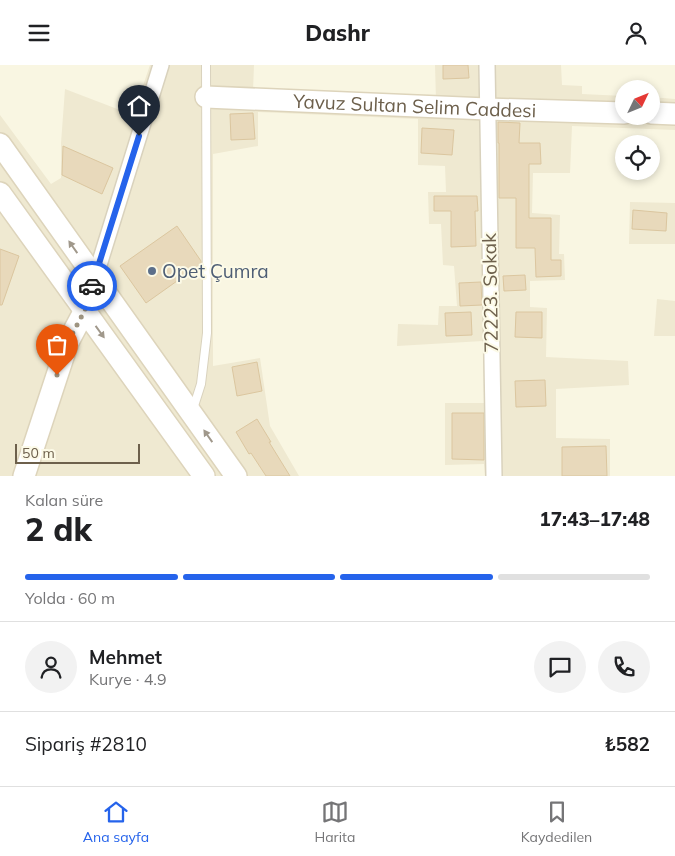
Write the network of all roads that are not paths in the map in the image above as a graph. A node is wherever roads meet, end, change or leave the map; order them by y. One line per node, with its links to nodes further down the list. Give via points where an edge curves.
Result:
1 (161, 65): 11 (street)
2 (206, 65): 4 (lane)
3 (487, 65): 5 (street, 72223. Sokak)
4 (206, 97): 5 (main road, Yavuz Sultan Selim Caddesi); 13 (lane, via 207,333 201,384)
5 (487, 109): 6 (main road, Yavuz Sultan Selim Caddesi); 17 (street, 72223. Sokak)
6 (615, 113)
7 (660, 113): 8 (main road)
8 (675, 114)
9 (0, 144): 11 (main road, one-way to 9)
10 (0, 193): 12 (main road)
11 (95, 277): 12 (street); 13 (main road)
12 (85, 310): 14 (main road, via 68,342); 15 (main road, one-way to 15)
13 (192, 414): 16 (main road, one-way to 13)
14 (24, 476)
15 (204, 476)
16 (236, 476)
17 (494, 476)

